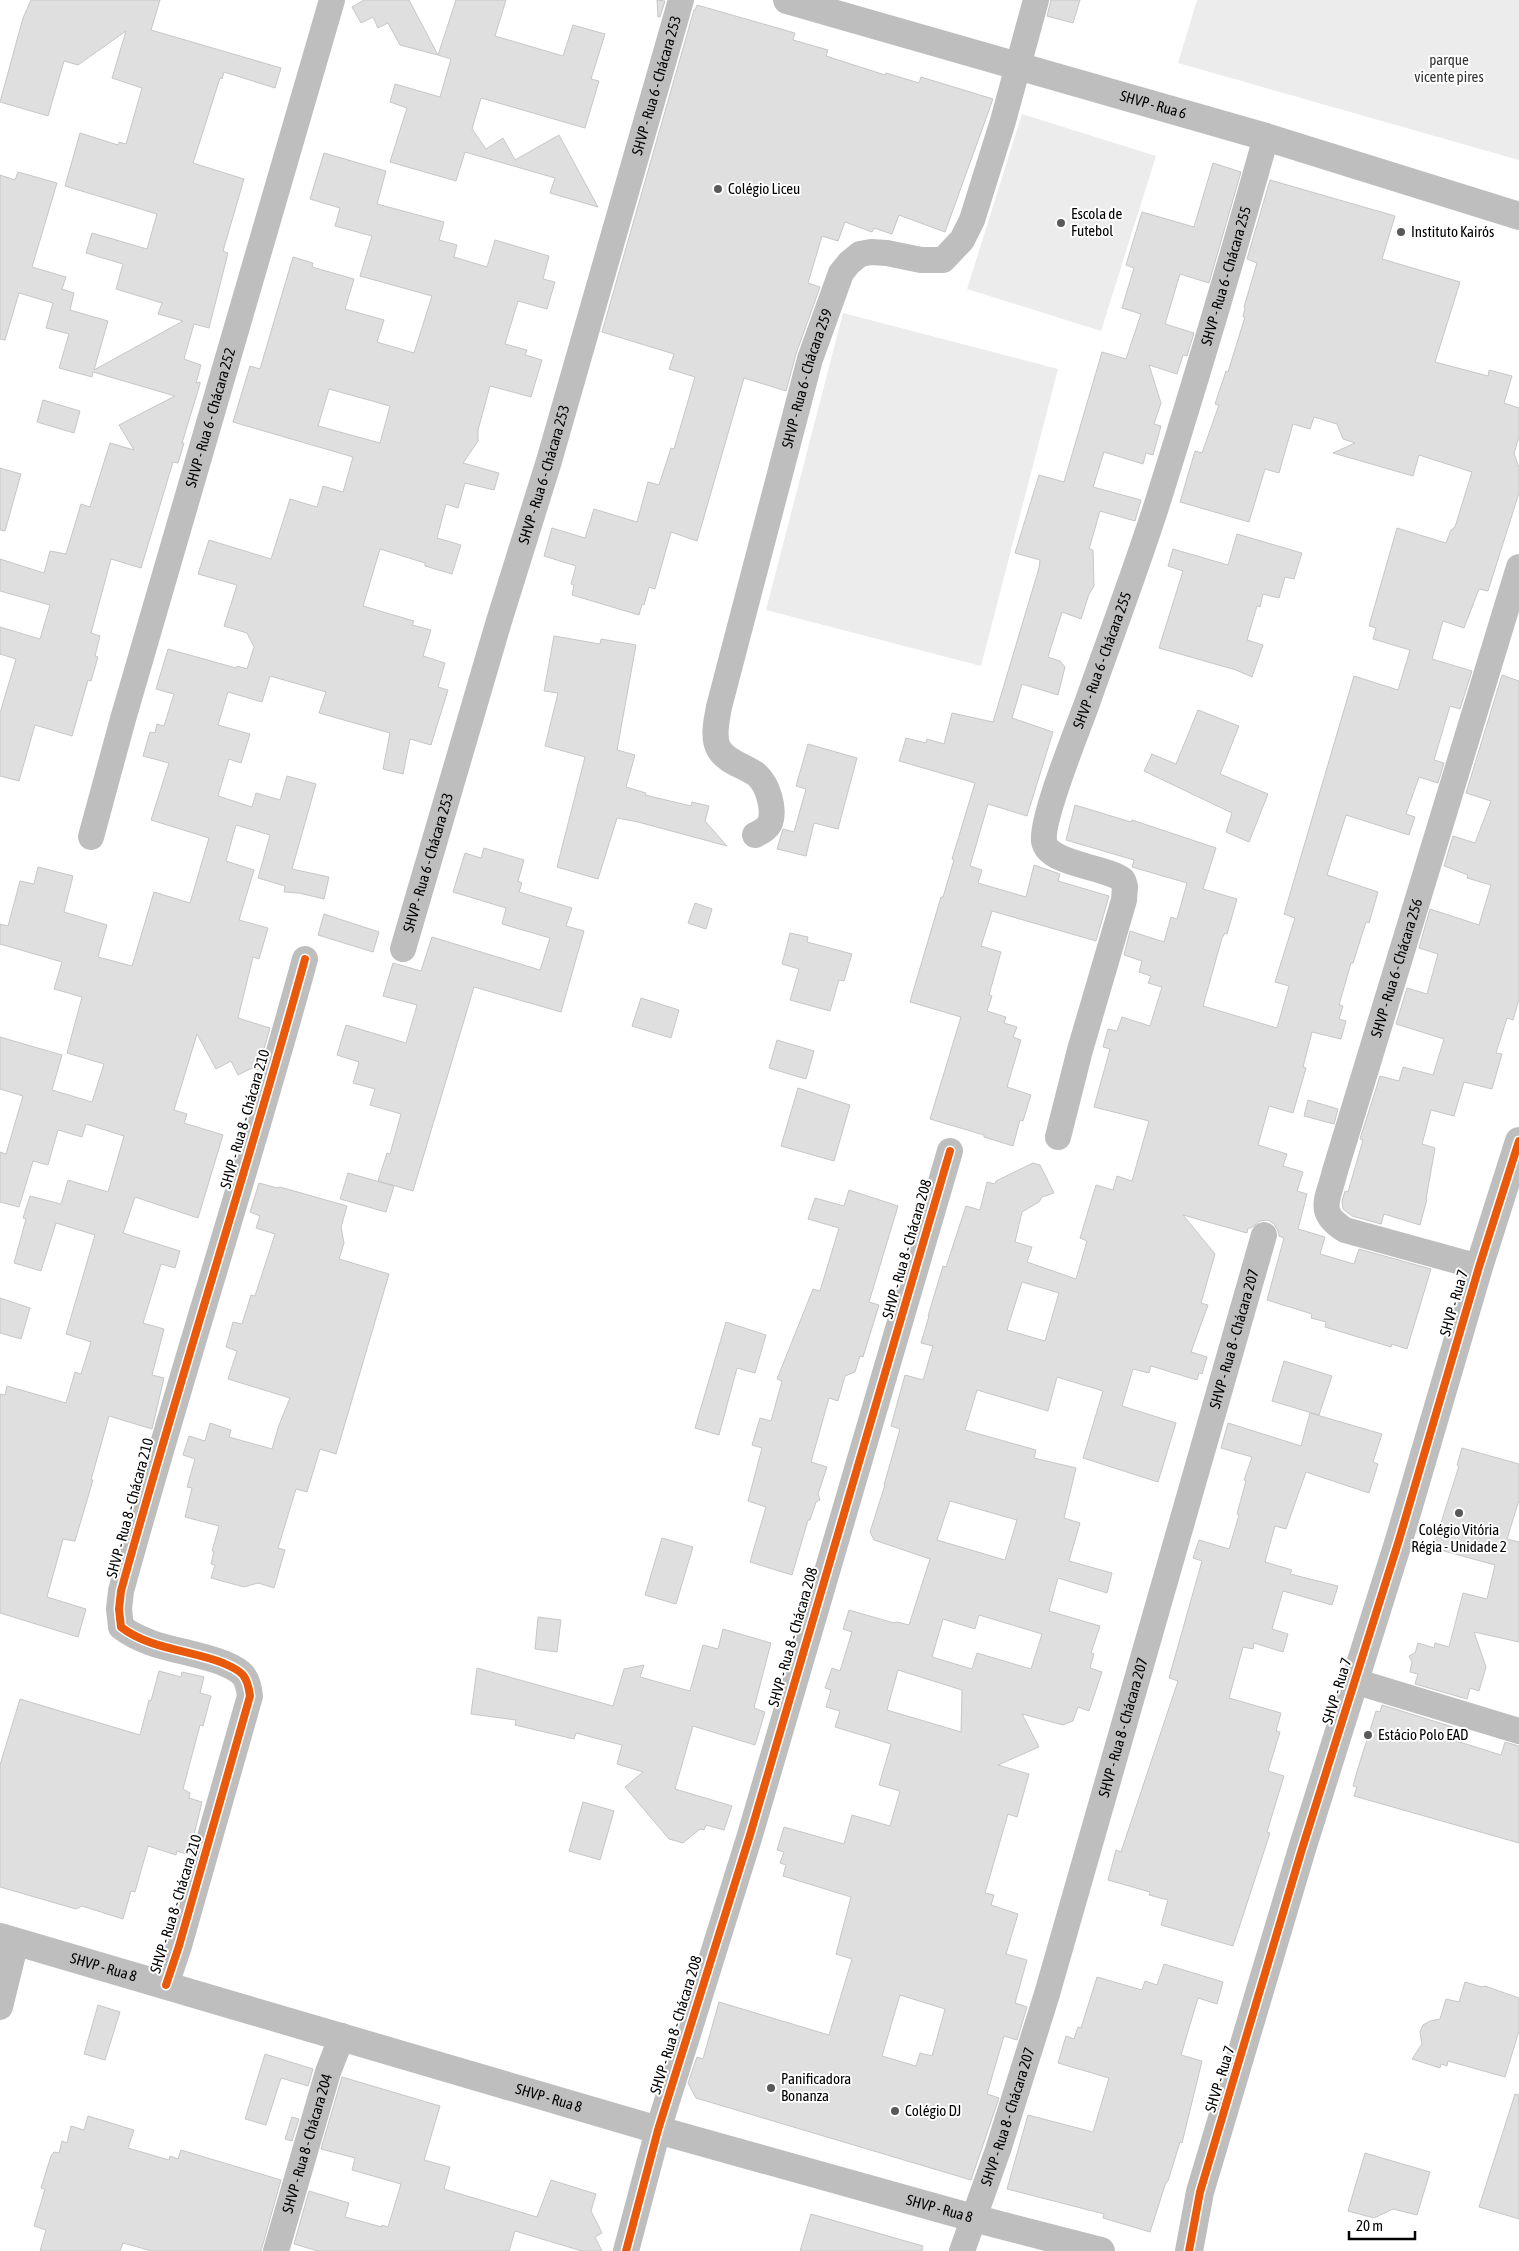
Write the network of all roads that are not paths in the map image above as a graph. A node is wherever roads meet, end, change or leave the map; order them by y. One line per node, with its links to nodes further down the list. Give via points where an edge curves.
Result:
1 (332, 0): 10 (street, SHVP - Rua 6 - Chácara 252, via 123,719)
2 (681, 0): 11 (street, SHVP - Rua 6 - Chácara 253, via 549,461)
3 (788, 0): 5 (street, SHVP - Rua 6)
4 (1036, 0): 5 (street, SHVP - Rua 6 - Chácara 259)
5 (1017, 67): 6 (street, SHVP - Rua 6); 9 (street, SHVP - Rua 6 - Chácara 259, via 972,220 962,240 943,260 921,260 888,253 860,254 842,273 810,359 716,725 718,748 730,760 757,775 770,800 770,822)
6 (1266, 137): 7 (street, SHVP - Rua 6); 13 (street, SHVP - Rua 6 - Chácara 255, via 1157,503 1044,831 1046,846 1051,853 1107,871 1123,880 1125,886 1124,900)
7 (1519, 216)
8 (1519, 567): 17 (street, SHVP - Rua 6 - Chácara 256, via 1408,925 1326,1208 1330,1219 1345,1230)
9 (755, 835)
10 (92, 837)
11 (403, 949)
12 (305, 959): 21 (street, SHVP - Rua 8 - Chácara 210, via 121,1591 121,1627 157,1644 208,1657 235,1668 248,1684 250,1696)
13 (1058, 1136)
14 (1519, 1141): 17 (street, SHVP - Rua 7)
15 (950, 1151): 24 (street, SHVP - Rua 8 - Chácara 208, via 750,1835)
16 (1264, 1235): 25 (street, SHVP - Rua 8 - Chácara 207, via 1046,1994 998,2150)
17 (1479, 1267): 18 (street, SHVP - Rua 7, via 1413,1495)
18 (1354, 1681): 19 (street); 30 (street, SHVP - Rua 7, via 1200,2192)
19 (1519, 1731)
20 (8, 1940): 21 (street, SHVP - Rua 8); 22 (street)
21 (166, 1985): 23 (street, SHVP - Rua 8)
22 (0, 2007)
23 (342, 2036): 24 (street, SHVP - Rua 8); 26 (street, SHVP - Rua 8 - Chácara 204, via 328,2072)
24 (658, 2130): 25 (street, SHVP - Rua 8); 27 (street, SHVP - Rua 8 - Chácara 208)
25 (973, 2218): 28 (street, SHVP - Rua 8 - Chácara 207); 29 (street, SHVP - Rua 8)
26 (276, 2251)
27 (626, 2251)
28 (962, 2251)
29 (1101, 2251)
30 (1190, 2251)

